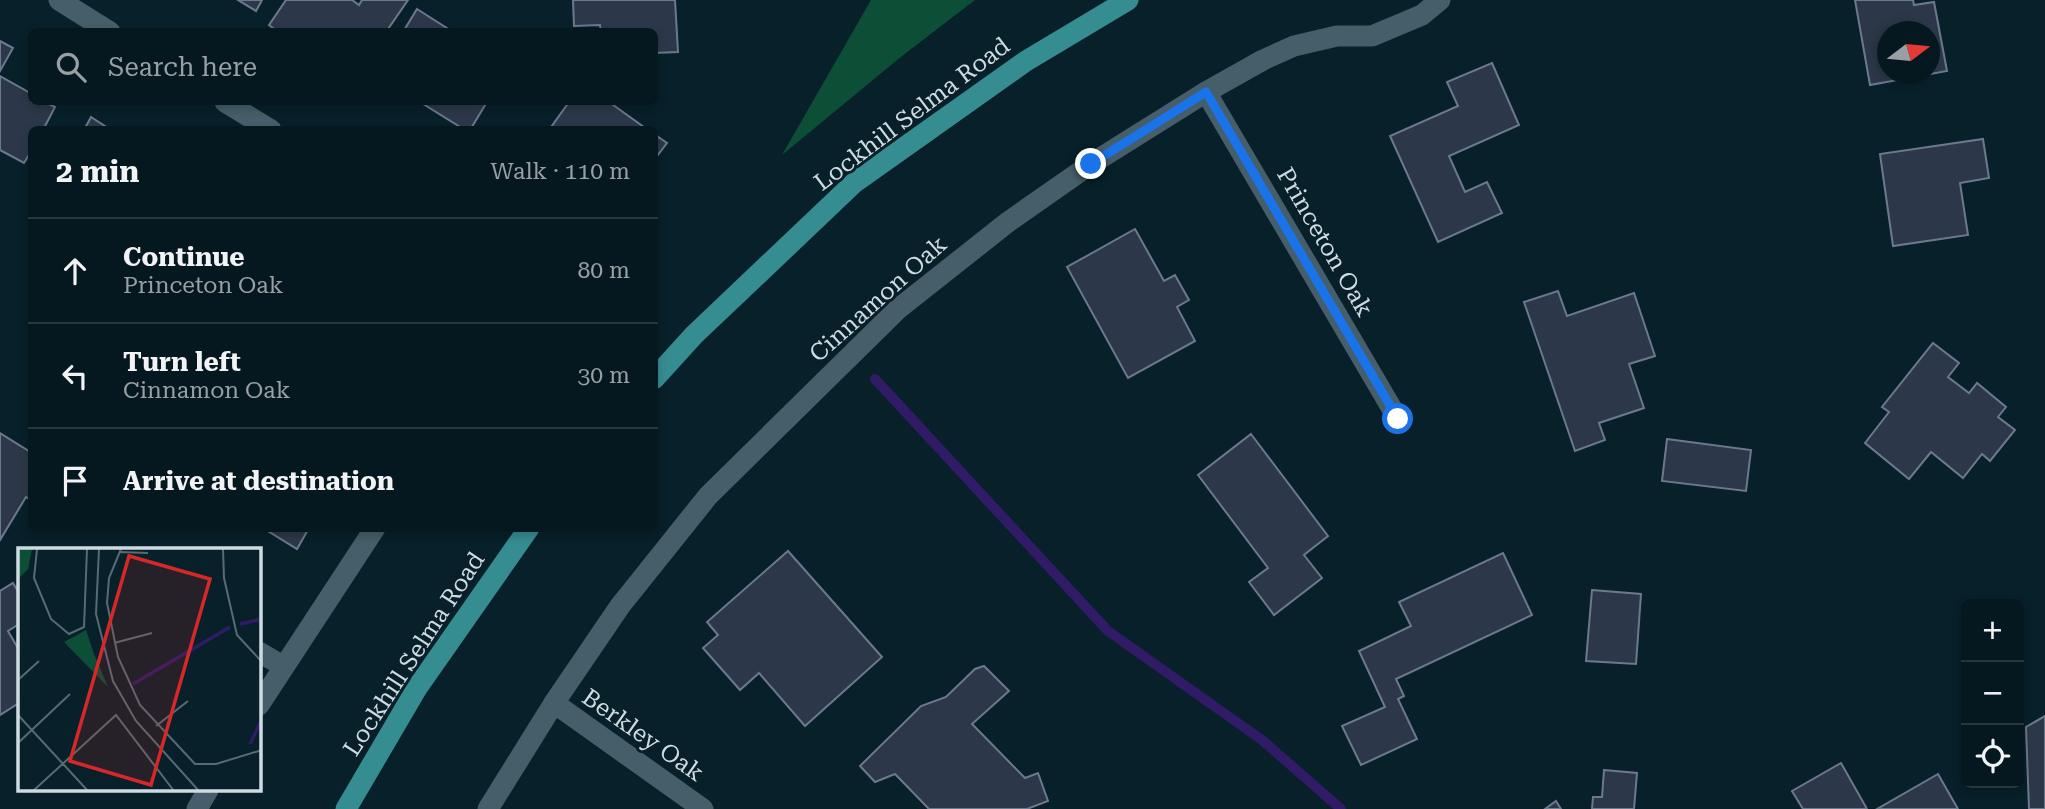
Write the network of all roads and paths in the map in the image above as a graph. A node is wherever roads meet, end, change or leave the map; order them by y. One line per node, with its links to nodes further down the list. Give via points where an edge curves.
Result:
1 (59, 0): 4 (street)
2 (1128, 0): 8 (main road, Lockhill Selma Road, via 1026,61 854,183)
3 (1440, 0): 5 (street, Cinnamon Oak, via 1422,15 1372,36 1294,46)
4 (104, 28)
5 (1206, 92): 9 (street, Princeton Oak); 15 (street, Cinnamon Oak, via 1008,222 898,309 708,496 620,606)
6 (230, 105): 7 (street)
7 (264, 126)
8 (658, 375)
9 (1398, 419)
10 (372, 532): 13 (street)
11 (526, 532): 18 (main road, Lockhill Selma Road, via 417,688)
12 (261, 653): 13 (street)
13 (283, 666): 14 (street)
14 (261, 702)
15 (554, 703): 19 (street, Cinnamon Oak); 20 (street, Berkley Oak)
16 (207, 792): 17 (street)
17 (197, 809)
18 (346, 809)
19 (488, 809)
20 (703, 809)

